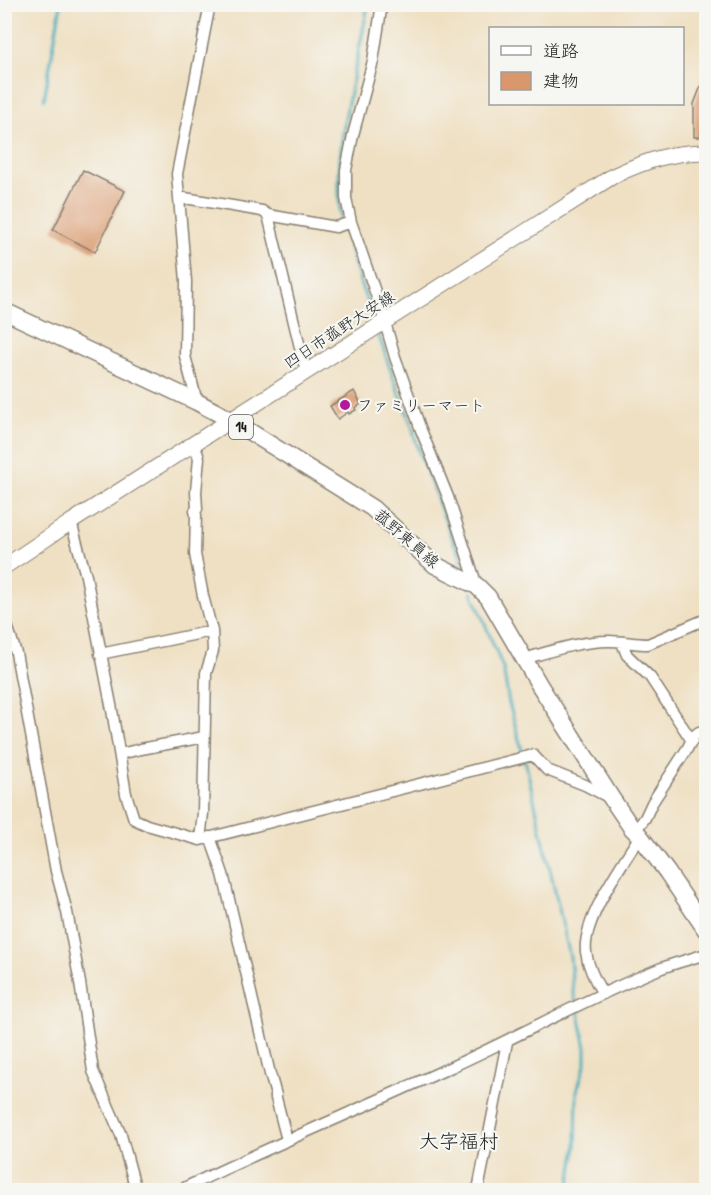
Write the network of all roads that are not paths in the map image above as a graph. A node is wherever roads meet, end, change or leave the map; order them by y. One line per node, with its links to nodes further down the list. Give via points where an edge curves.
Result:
1 (210, 4): 4 (street, via 177,174)
2 (382, 4): 6 (street, via 373,61 346,170)
3 (706, 152): 8 (main road, 四日市菰野大安線, via 685,152 640,163 613,176)
4 (179, 197): 5 (street); 10 (street, via 186,281 185,356)
5 (268, 215): 6 (street, via 336,226); 9 (street)
6 (350, 223): 8 (street)
7 (4, 311): 10 (main road, 菰野東員線 / 14)
8 (379, 325): 9 (main road, 四日市菰野大安線); 15 (street, via 451,506)
9 (306, 372): 11 (main road, 四日市菰野大安線)
10 (197, 402): 11 (main road, 菰野東員線 / 14)
11 (231, 420): 12 (main road, 四日市菰野大安線); 15 (main road, 菰野東員線 / 14, via 372,508 435,565)
12 (194, 444): 13 (main road, 四日市菰野大安線); 18 (street, via 199,459 195,554)
13 (71, 522): 14 (main road, 四日市菰野大安線); 20 (street, via 86,576)
14 (4, 567)
15 (469, 582): 21 (main road, 菰野東員線 / 14, via 488,597)
16 (4, 616): 34 (street, via 16,653 56,872 67,912 93,1071 120,1135)
17 (706, 619): 19 (street, via 648,644)
18 (212, 631): 20 (street); 23 (street)
19 (622, 643): 21 (street, via 594,642); 24 (street, via 627,655 650,676)
20 (100, 654): 25 (street)
21 (524, 659): 26 (main road, 菰野東員線 / 14)
22 (706, 730): 24 (street)
23 (204, 737): 25 (street); 28 (street)
24 (692, 741): 27 (street)
25 (120, 754): 28 (street, via 134,819)
26 (612, 799): 27 (main road, 菰野東員線 / 14); 28 (street, via 547,770 530,755)
27 (637, 834): 29 (main road, 菰野東員線 / 14); 31 (street, via 586,938 588,966)
28 (205, 838): 33 (street, via 224,874)
29 (706, 930)
30 (706, 954): 31 (street)
31 (603, 994): 32 (street)
32 (507, 1042): 33 (street); 36 (street)
33 (287, 1140): 35 (street)
34 (136, 1191)
35 (180, 1191)
36 (478, 1191)

